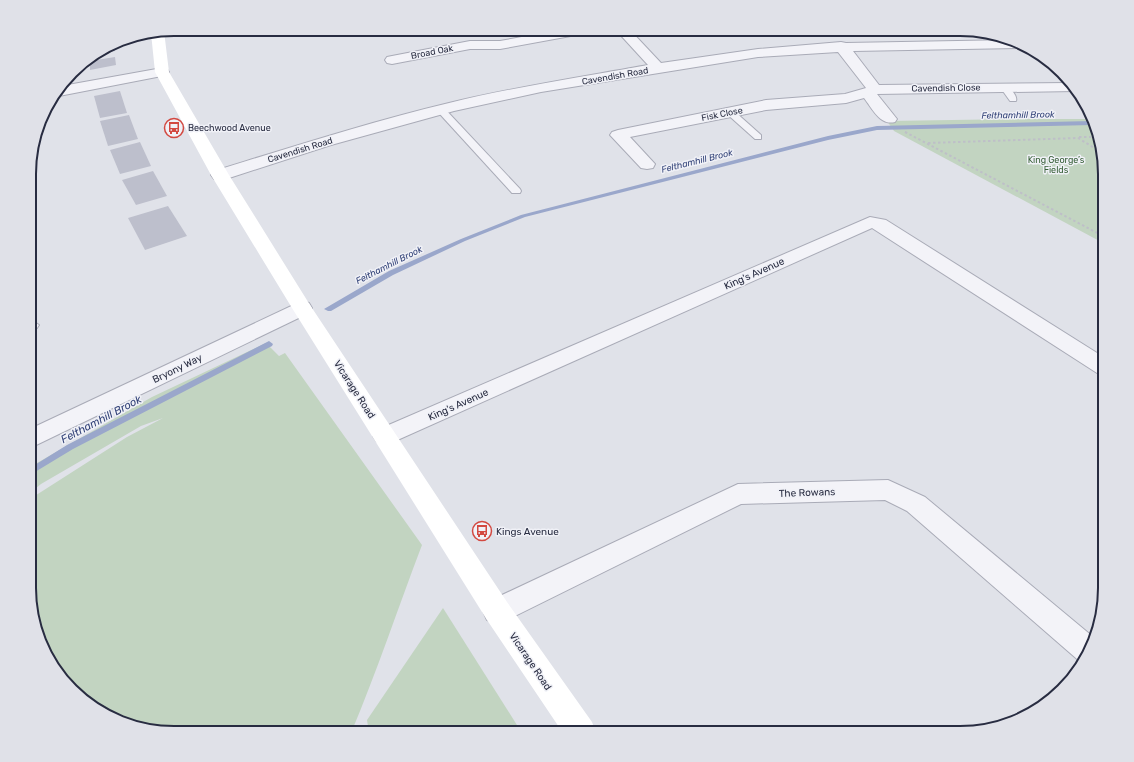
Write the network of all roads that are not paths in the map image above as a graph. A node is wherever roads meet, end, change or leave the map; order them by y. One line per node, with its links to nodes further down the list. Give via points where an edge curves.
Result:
1 (542, 36): 6 (street, Broad Oak, via 500,45 470,45)
2 (628, 36): 7 (street)
3 (158, 37): 8 (street, Vicarage Road)
4 (844, 42): 5 (street, Cavendish Road); 7 (street, Cavendish Road); 12 (street)
5 (1006, 44)
6 (392, 60)
7 (658, 68): 14 (street, Cavendish Road, via 540,88)
8 (162, 72): 11 (street); 19 (street, Vicarage Road)
9 (1004, 87): 10 (street, Cavendish Close); 12 (street, Cavendish Close); 13 (lane)
10 (1067, 87)
11 (65, 90)
12 (872, 91): 15 (street, Fisk Close, via 846,98 766,105); 16 (street)
13 (1014, 100)
14 (441, 110): 19 (street, Cavendish Road, via 325,142); 20 (lane)
15 (730, 112): 17 (lane); 18 (street, Fisk Close, via 618,135)
16 (889, 118)
17 (758, 137)
18 (647, 164)
19 (220, 175): 21 (street, Vicarage Road)
20 (516, 191)
21 (302, 308): 23 (street, Bryony Way); 24 (street, Vicarage Road)
22 (1098, 364): 24 (street, King's Avenue, via 880,224 870,222)
23 (36, 436)
24 (385, 436): 25 (street, Vicarage Road)
25 (497, 611): 26 (street, The Rowans, via 738,494 888,490 916,504); 27 (street, Vicarage Road)
26 (1084, 648)
27 (576, 726)

